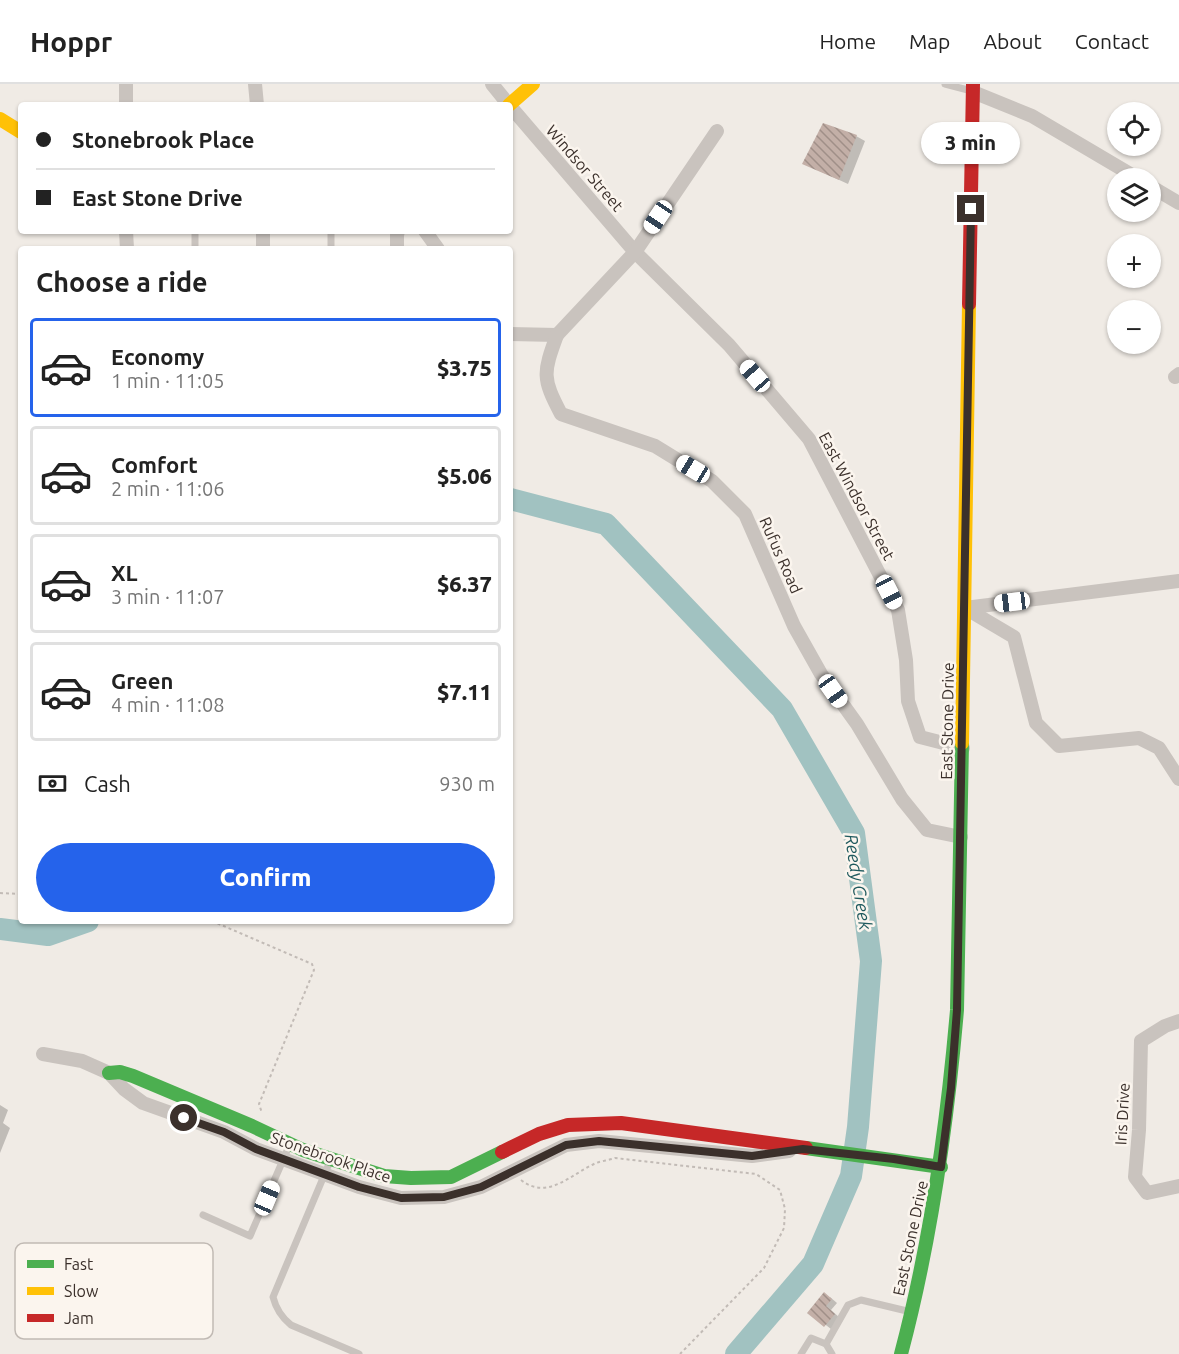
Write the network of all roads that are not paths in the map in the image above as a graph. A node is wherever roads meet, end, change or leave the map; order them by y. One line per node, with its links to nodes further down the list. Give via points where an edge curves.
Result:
1 (126, 84): 7 (street)
2 (255, 84): 8 (street)
3 (492, 84): 9 (street, Windsor Street)
4 (533, 84): 10 (main road)
5 (945, 84): 6 (lane)
6 (973, 88): 15 (street, via 1032,116); 22 (main road, East Stone Drive)
7 (126, 102)
8 (257, 102)
9 (507, 102)
10 (512, 102)
11 (513, 110): 18 (street, Windsor Street)
12 (0, 119): 13 (main road)
13 (18, 130)
14 (717, 131): 18 (street)
15 (1120, 168)
16 (1161, 192): 17 (street)
17 (1179, 203)
18 (635, 252): 20 (street); 23 (street, East Windsor Street, via 729,345 809,439 898,610 908,701 920,736)
19 (513, 334): 20 (street)
20 (556, 335): 25 (street, Rufus Road, via 546,366 549,390 561,414 655,447 712,481 745,514 794,626 902,799 927,830)
21 (1179, 581): 22 (street)
22 (965, 608): 23 (main road, East Stone Drive); 24 (street, via 1014,638 1035,723 1059,746 1139,738 1159,748)
23 (963, 748): 25 (main road, East Stone Drive)
24 (1179, 779)
25 (962, 837): 33 (main road, East Stone Drive, via 957,1010)
26 (1179, 1021): 35 (street, Iris Drive, via 1141,1041 1135,1178 1147,1193)
27 (43, 1054): 28 (street, Stonebrook Place, via 82,1061)
28 (109, 1073): 29 (main road, Stonebrook Place, via 134,1076); 31 (street, Stonebrook Place, via 144,1103)
29 (290, 1144): 31 (lane); 32 (main road, Stonebrook Place)
30 (803, 1149): 32 (main road, Stonebrook Place, via 621,1123 568,1125 539,1134 451,1177 384,1176); 33 (main road, Stonebrook Place); 34 (street, Stonebrook Place, via 752,1156 599,1141 566,1145 481,1187 444,1197 401,1198)
31 (284, 1159): 34 (street, Stonebrook Place); 36 (lane, via 250,1236)
32 (331, 1159): 34 (lane)
33 (941, 1167): 37 (main road, East Stone Drive)
34 (325, 1174): 39 (lane, via 273,1297 275,1307 291,1325)
35 (1179, 1186)
36 (202, 1215)
37 (911, 1312): 38 (lane, via 861,1300 848,1305); 42 (main road, East Stone Drive)
38 (826, 1344): 40 (lane, via 811,1338); 41 (lane)
39 (359, 1354)
40 (801, 1354)
41 (832, 1354)
42 (901, 1354)

